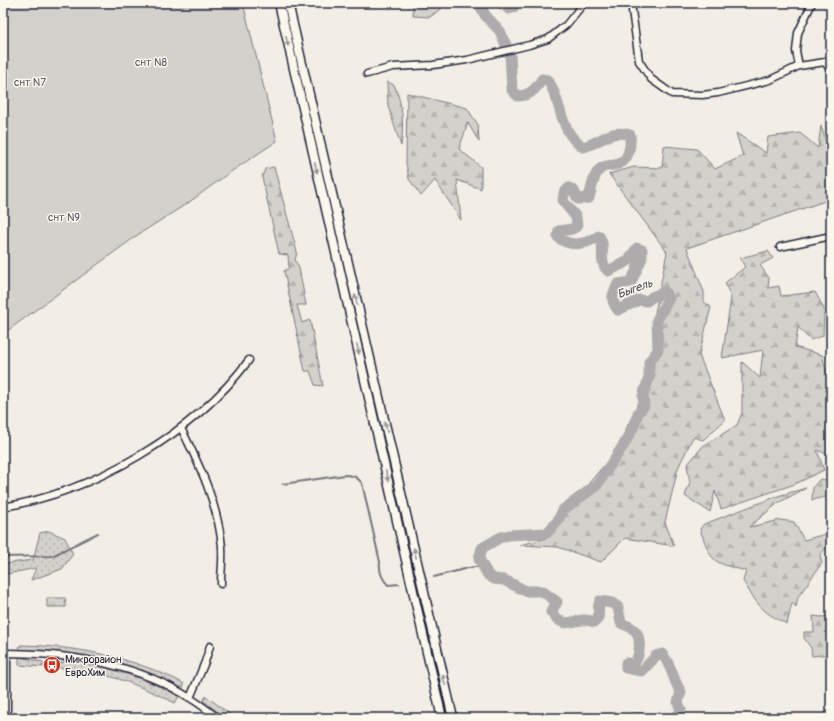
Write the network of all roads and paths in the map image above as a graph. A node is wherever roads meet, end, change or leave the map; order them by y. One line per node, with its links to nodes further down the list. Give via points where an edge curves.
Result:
1 (279, 3): 21 (highway, one-way to 21)
2 (288, 3): 22 (highway, one-way to 2)
3 (584, 3): 9 (street, via 566,24 548,39 467,60 393,67)
4 (631, 3): 7 (street, via 639,61 651,79 672,94 718,93 770,80)
5 (812, 3): 7 (street, via 798,33)
6 (828, 60): 7 (street); 8 (street)
7 (798, 66)
8 (831, 71)
9 (367, 74)
10 (831, 236): 11 (street)
11 (780, 247)
12 (249, 360): 13 (street, via 238,374)
13 (181, 428): 14 (street, via 136,457 99,476 55,494); 15 (street, via 211,495 222,548)
14 (3, 507)
15 (221, 584)
16 (210, 646): 18 (street)
17 (5, 653): 18 (street, via 97,662 164,684); 19 (street)
18 (190, 698): 20 (street)
19 (7, 718)
20 (218, 718)
21 (442, 718)
22 (453, 718)

